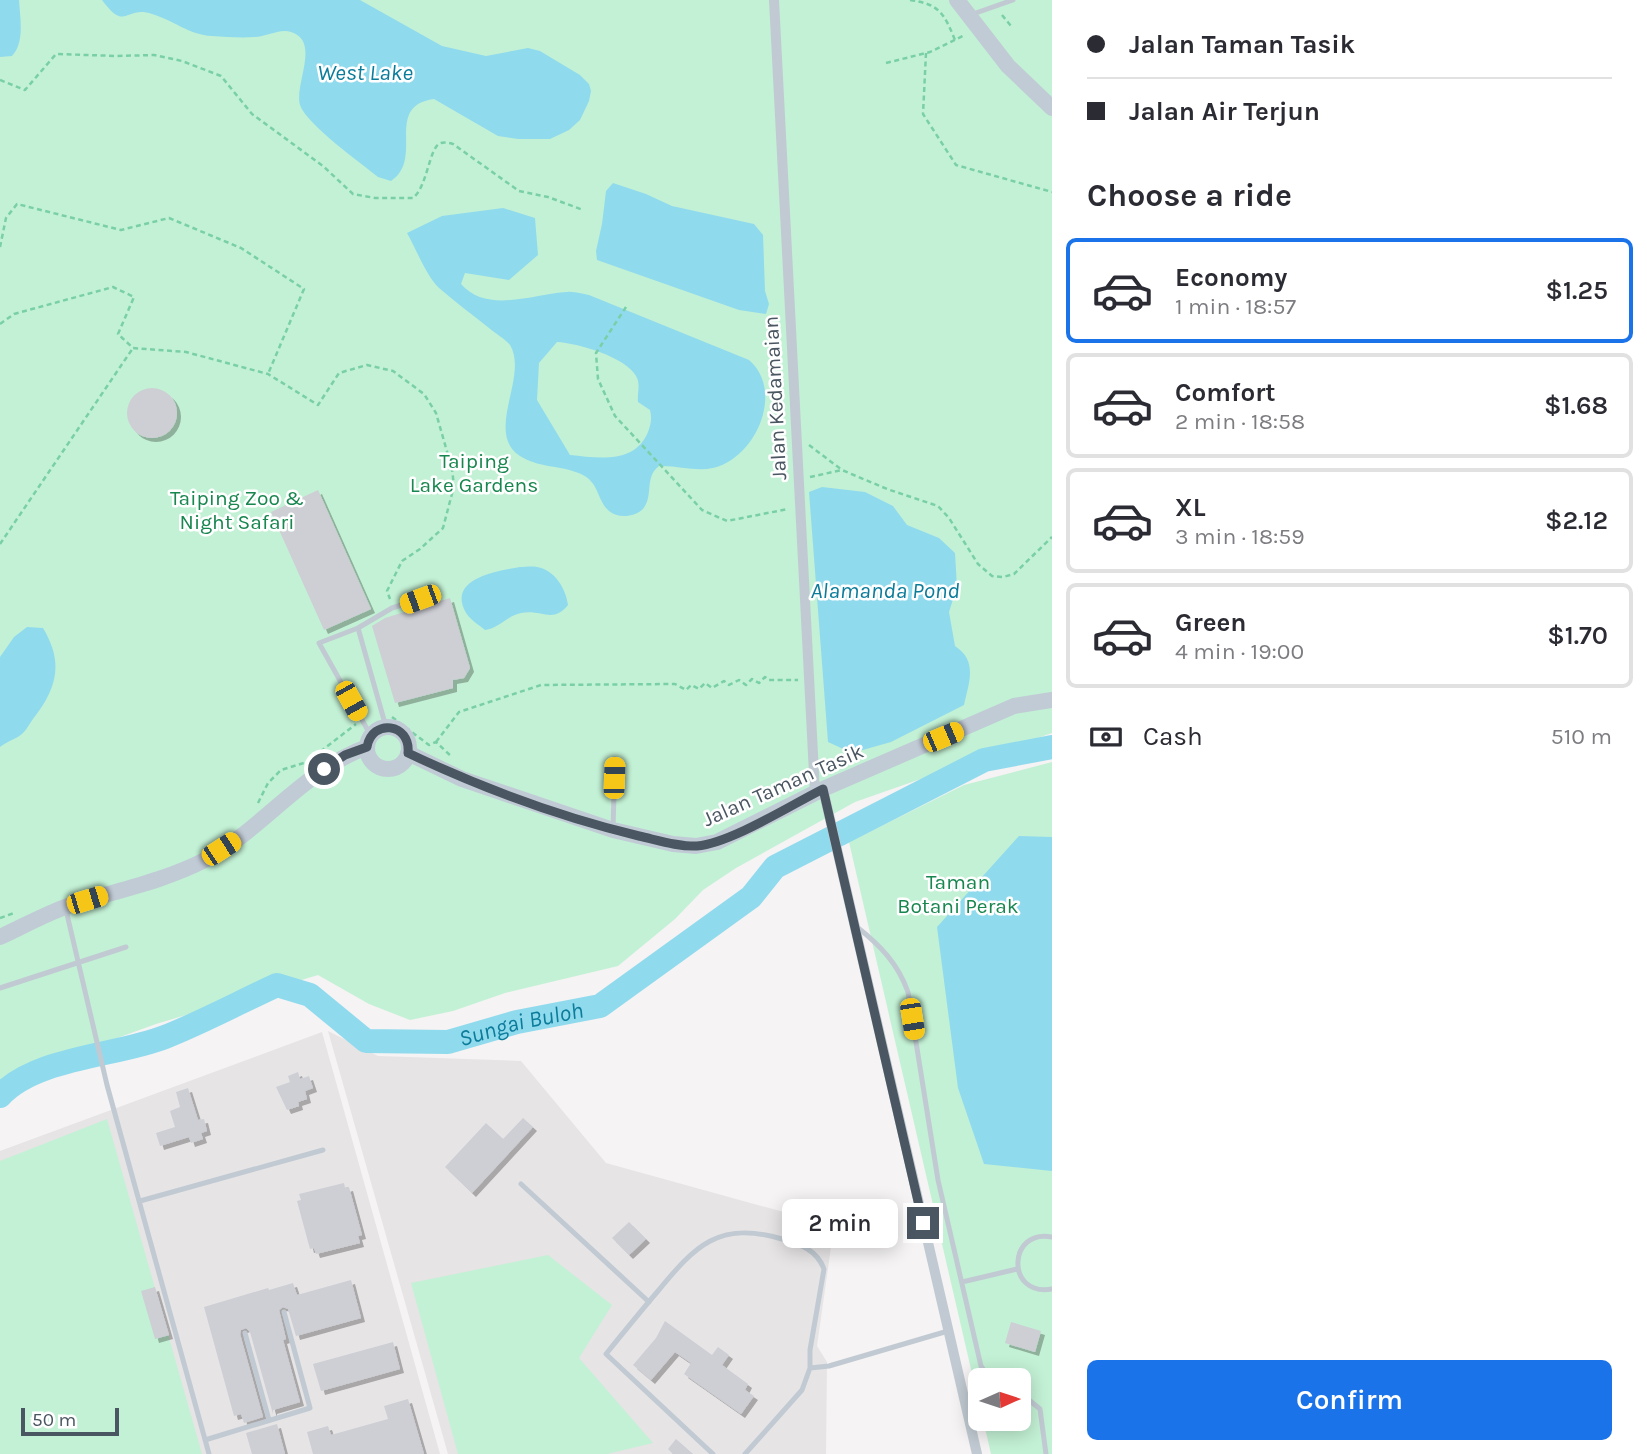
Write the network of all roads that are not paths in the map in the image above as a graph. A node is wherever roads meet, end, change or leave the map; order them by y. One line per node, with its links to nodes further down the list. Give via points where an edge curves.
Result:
1 (774, 0): 13 (street, Jalan Kedamaian, via 809,680)
2 (957, 0): 4 (street)
3 (1013, 0): 4 (lane)
4 (973, 21): 5 (street, via 1008,66)
5 (1052, 108)
6 (420, 599): 7 (lane, via 392,608)
7 (358, 628): 9 (lane); 10 (lane, via 319,643)
8 (1052, 699): 13 (street, Jalan Taman Tasik, via 1014,706)
9 (384, 720): 10 (street); 11 (street, Jalan Taman Tasik, via 404,734)
10 (369, 741): 11 (street, via 368,754 376,765 388,769 401,764); 15 (street, via 324,769 207,859 176,874)
11 (408, 753): 14 (street, Jalan Taman Tasik, via 462,779)
12 (615, 759): 14 (lane)
13 (819, 791): 14 (street, Jalan Taman Tasik, via 717,842 696,846); 16 (street, Jalan Kedamaian, via 828,811)
14 (613, 830)
15 (65, 907): 17 (street); 19 (lane)
16 (854, 925): 26 (lane, via 892,959 908,992 938,1180); 30 (street, Jalan Kedamaian)
17 (0, 937)
18 (126, 947): 19 (lane)
19 (78, 962): 20 (lane); 23 (lane)
20 (0, 988)
21 (323, 1150): 23 (lane)
22 (521, 1184): 28 (lane)
23 (139, 1201): 36 (lane)
24 (1052, 1237): 25 (lane, via 1040,1236 1024,1244)
25 (1017, 1269): 26 (lane); 27 (lane, via 1035,1289)
26 (962, 1282): 33 (lane)
27 (1052, 1289)
28 (649, 1302): 32 (lane, via 685,1258 718,1237 737,1232 798,1244 811,1250 824,1269); 38 (lane, via 606,1354)
29 (284, 1312): 35 (lane, via 310,1408)
30 (948, 1331): 32 (lane); 40 (street, Jalan Kedamaian)
31 (245, 1333): 35 (lane)
32 (810, 1368): 39 (lane, via 802,1390)
33 (982, 1368)
34 (1031, 1402): 41 (lane, via 1041,1409)
35 (269, 1420): 36 (lane)
36 (205, 1440): 37 (lane)
37 (209, 1454)
38 (713, 1454)
39 (745, 1454)
40 (977, 1454)
41 (1046, 1454)

